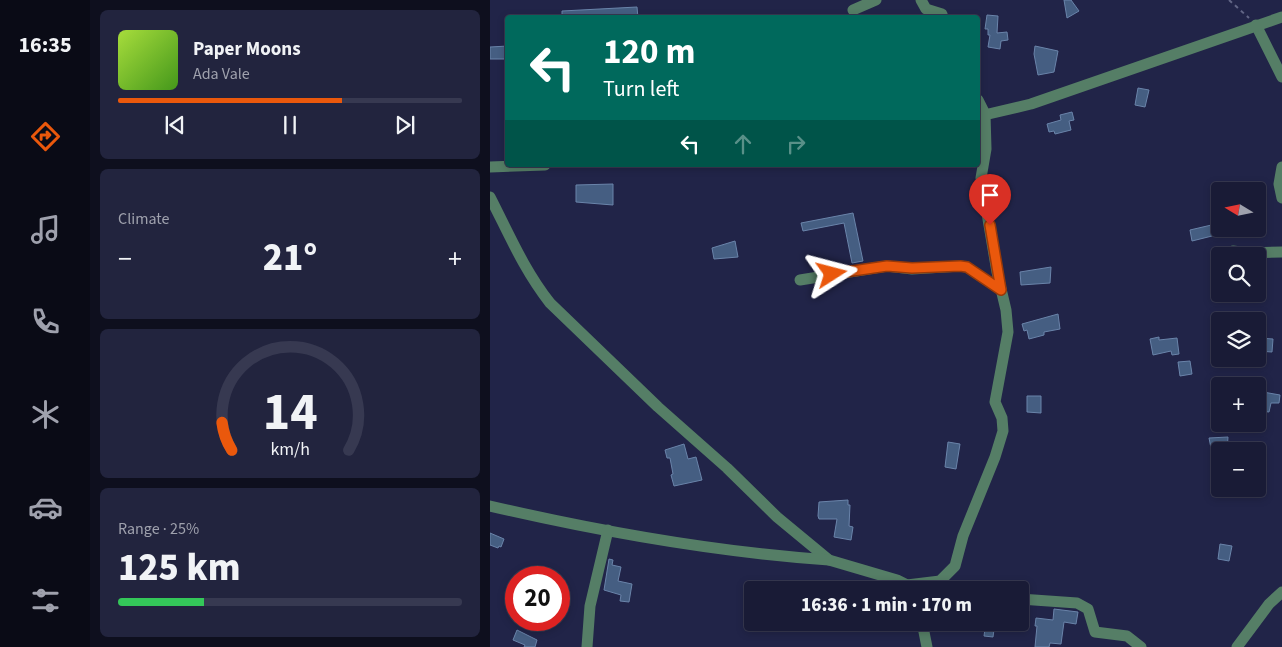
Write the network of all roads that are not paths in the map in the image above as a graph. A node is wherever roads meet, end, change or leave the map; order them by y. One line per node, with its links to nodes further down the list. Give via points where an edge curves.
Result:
1 (876, 0): 3 (street)
2 (921, 0): 4 (street, via 926,9)
3 (853, 10)
4 (942, 15)
5 (1282, 17): 6 (street)
6 (1256, 25): 7 (street); 8 (street, via 1031,104)
7 (1282, 77)
8 (981, 115): 17 (street, via 986,149 982,178)
9 (508, 167): 10 (street)
10 (490, 168)
11 (1282, 168): 12 (street, via 1279,184)
12 (1282, 195)
13 (490, 197): 20 (street, via 520,260 550,303 777,517)
14 (1266, 252): 15 (street)
15 (1282, 252)
16 (800, 280): 17 (street, via 887,266 960,266 967,267)
17 (1001, 290): 22 (street, via 1008,332 995,402 1002,418 1003,432 963,536 955,566)
18 (490, 506): 19 (street)
19 (608, 530): 20 (street, via 758,555); 26 (street, via 590,606)
20 (829, 560): 21 (street)
21 (890, 581)
22 (946, 581)
23 (1282, 592): 29 (street)
24 (1029, 600): 28 (street, via 1078,603 1088,609 1095,632 1128,636)
25 (924, 631): 27 (street)
26 (587, 647)
27 (927, 647)
28 (1141, 647)
29 (1237, 647)

